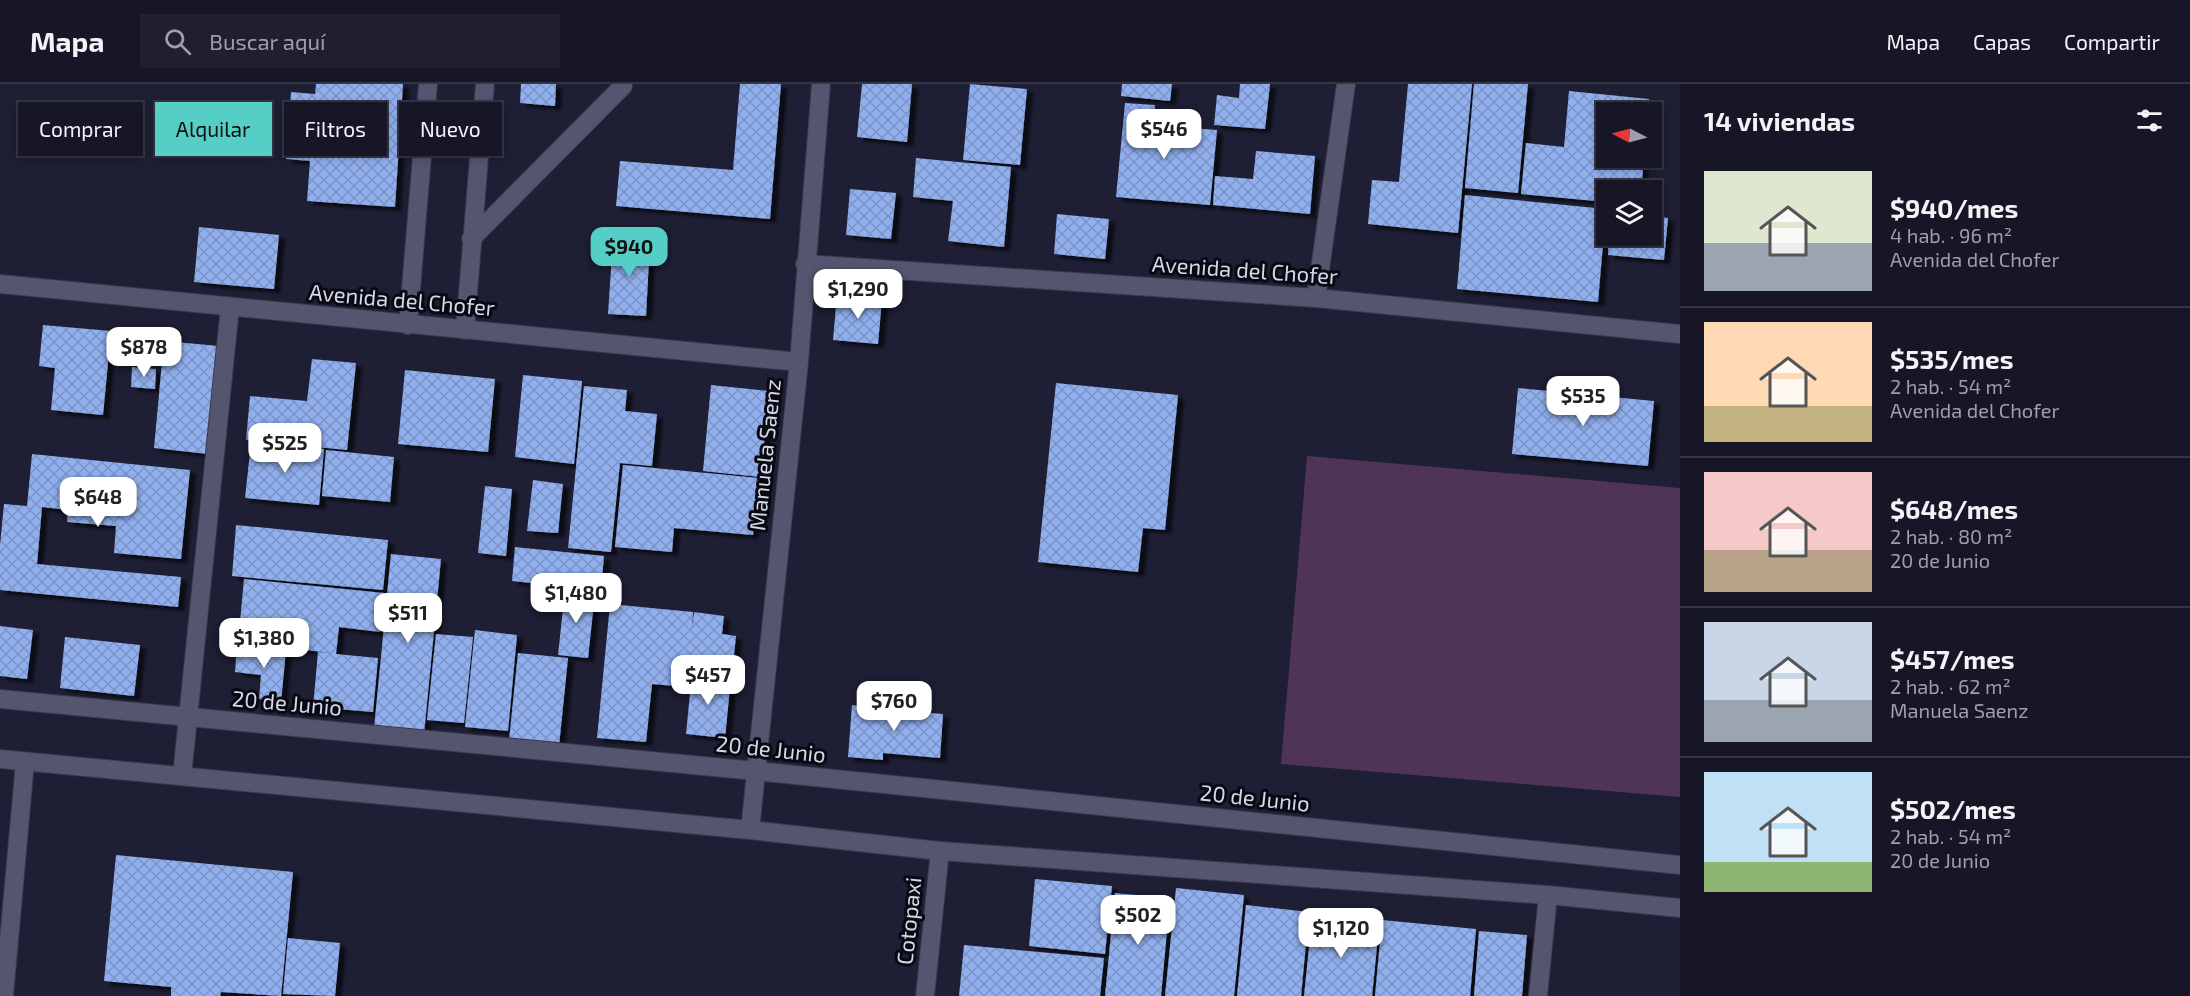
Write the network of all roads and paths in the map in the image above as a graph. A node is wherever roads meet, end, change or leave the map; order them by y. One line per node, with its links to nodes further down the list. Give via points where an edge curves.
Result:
1 (428, 84): 11 (street)
2 (485, 84): 6 (street)
3 (821, 84): 7 (street, Manuela Saenz)
4 (1346, 84): 9 (street)
5 (623, 86): 6 (street)
6 (471, 239): 12 (street)
7 (805, 264): 9 (street, Avenida del Chofer); 14 (street, Manuela Saenz)
8 (0, 284): 10 (street, Avenida del Chofer)
9 (1316, 298): 13 (street, Avenida del Chofer)
10 (230, 307): 11 (street, Avenida del Chofer); 16 (street)
11 (408, 325): 12 (street, Avenida del Chofer)
12 (465, 330): 14 (street, Avenida del Chofer)
13 (1680, 334)
14 (799, 362): 19 (street, Manuela Saenz)
15 (0, 699): 16 (street, 20 de Junio)
16 (187, 718): 19 (street, 20 de Junio); 20 (street)
17 (0, 759): 18 (street)
18 (25, 762): 20 (street); 26 (street)
19 (756, 771): 21 (street, Manuela Saenz); 23 (street, 20 de Junio)
20 (182, 776): 21 (street)
21 (750, 830): 22 (street)
22 (940, 851): 24 (street); 28 (street, Cotopaxi)
23 (1680, 865)
24 (1548, 895): 25 (street); 29 (street)
25 (1680, 908)
26 (4, 956): 27 (street)
27 (4, 996)
28 (925, 996)
29 (1538, 996)

